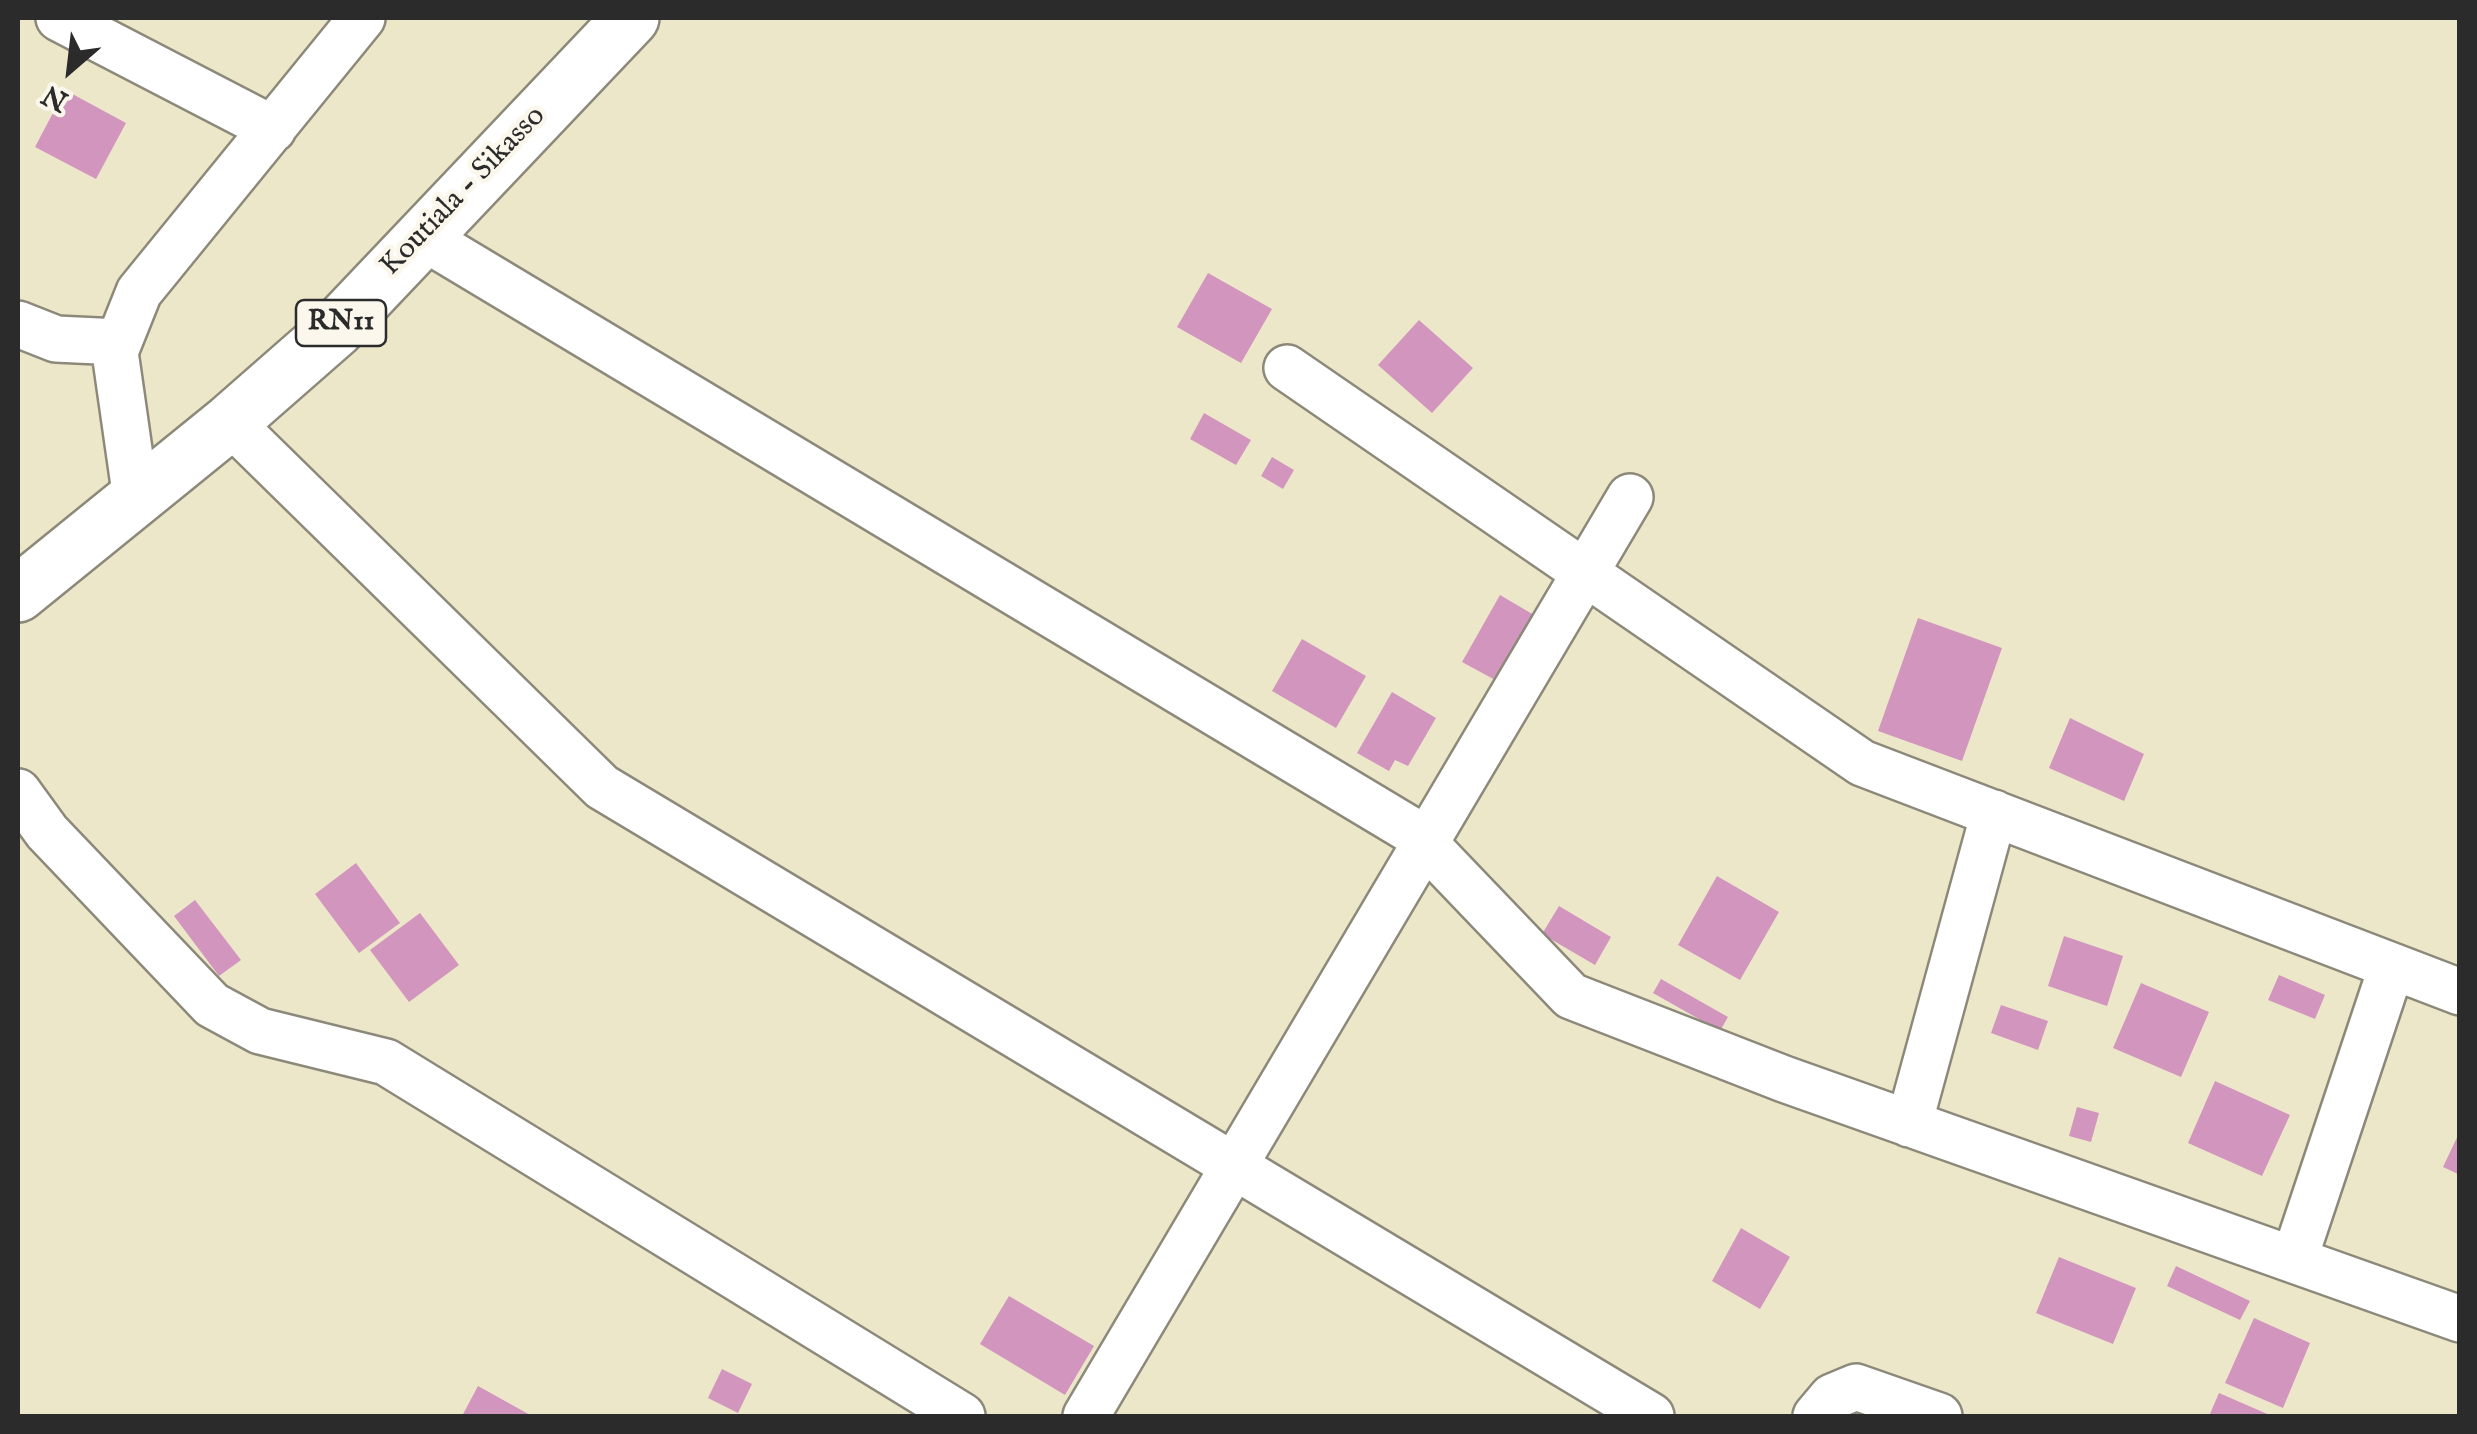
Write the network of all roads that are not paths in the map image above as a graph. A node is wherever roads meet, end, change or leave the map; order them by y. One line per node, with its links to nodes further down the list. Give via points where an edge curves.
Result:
1 (58, 18): 4 (street)
2 (362, 18): 4 (street)
3 (631, 18): 5 (main road, Koutiala - Sikasso / RN11)
4 (273, 129): 7 (street, via 138,292)
5 (421, 236): 9 (main road, Koutiala - Sikasso / RN11, via 335,330); 16 (street, via 1414,832)
6 (18, 324): 7 (street, via 56,339)
7 (119, 342): 11 (street)
8 (1287, 368): 12 (street)
9 (230, 422): 11 (main road, Koutiala - Sikasso / RN11); 20 (street, via 602,788)
10 (1630, 497): 12 (street)
11 (136, 498): 13 (main road, Koutiala - Sikasso / RN11)
12 (1584, 572): 15 (street, via 1862,763); 16 (street)
13 (18, 594)
14 (18, 792): 23 (street, via 47,832 212,1004 260,1031 386,1062)
15 (1994, 812): 17 (street); 19 (street)
16 (1424, 844): 19 (street, via 1571,996); 20 (street)
17 (2392, 966): 18 (street); 21 (street)
18 (2460, 992)
19 (1909, 1124): 21 (street)
20 (1234, 1166): 24 (street); 25 (street)
21 (2294, 1260): 22 (street)
22 (2460, 1319)
23 (962, 1416)
24 (1086, 1416)
25 (1651, 1416)
26 (1816, 1416): 27 (street, via 1832,1397 1856,1386)
27 (1940, 1416)

